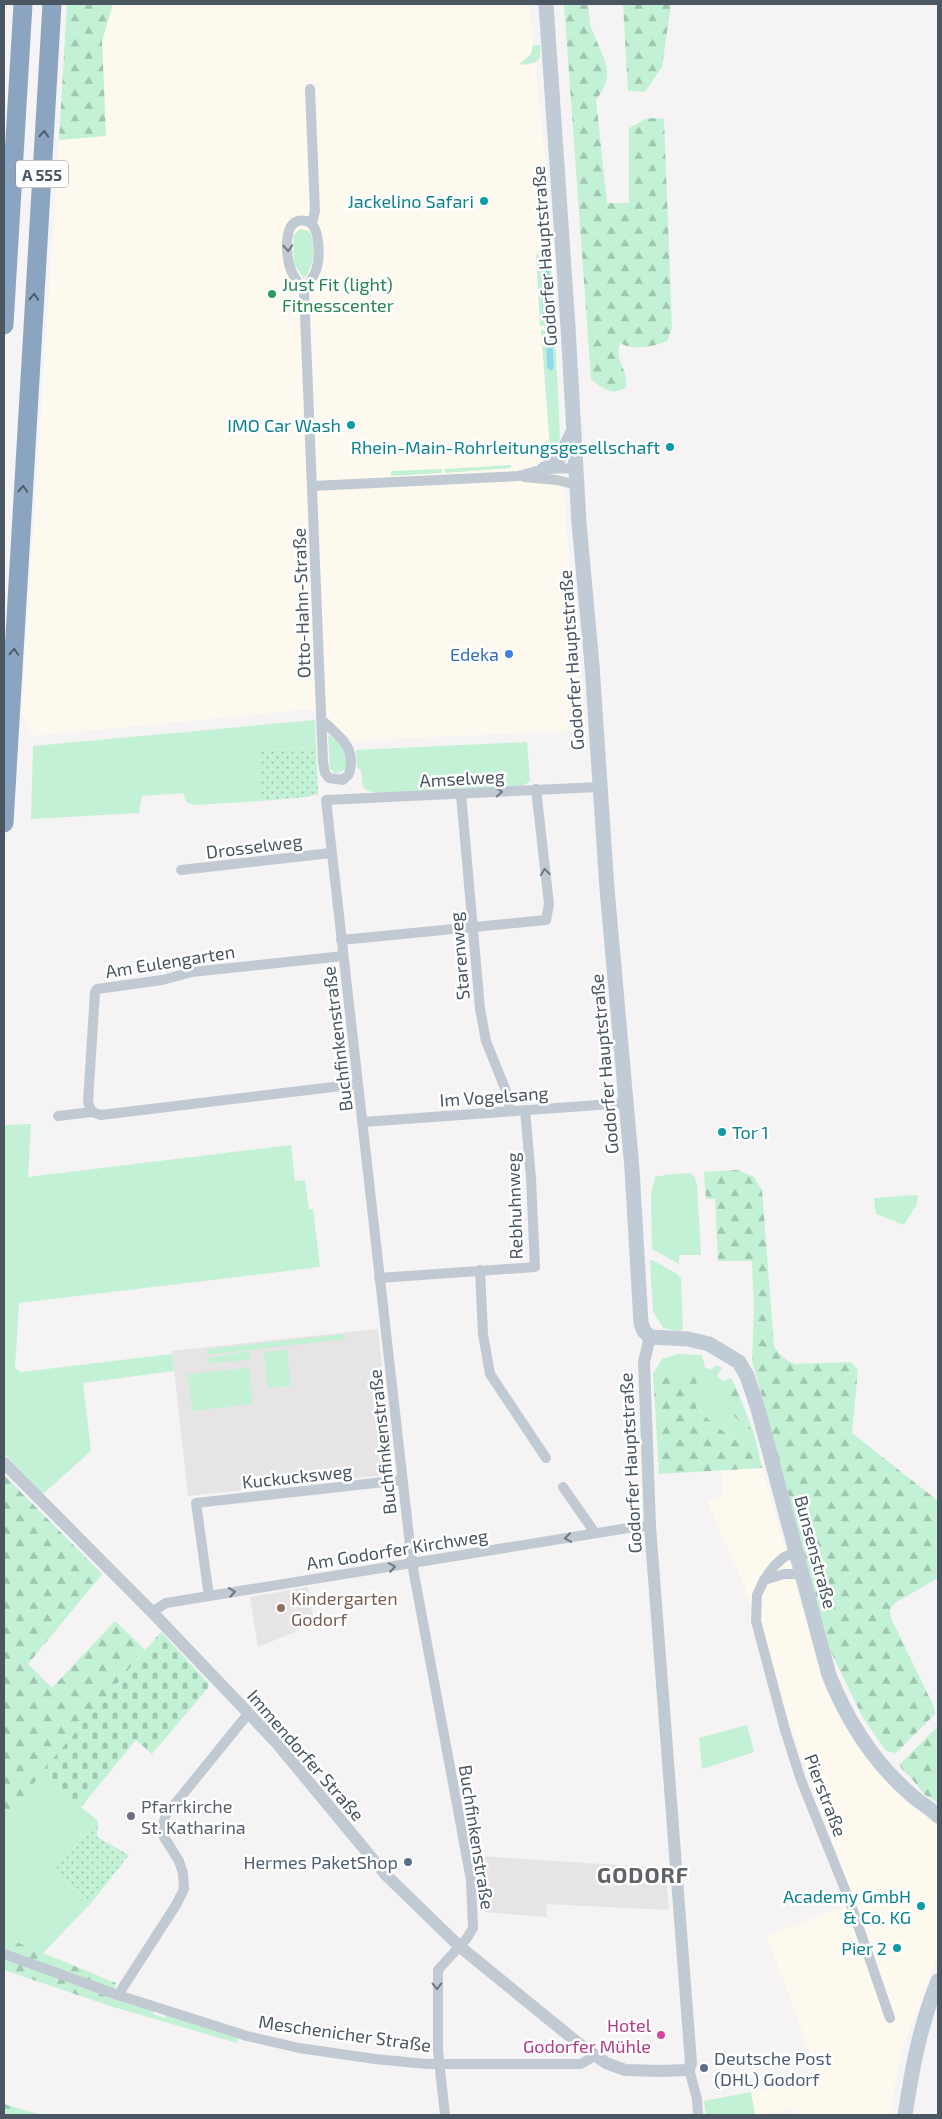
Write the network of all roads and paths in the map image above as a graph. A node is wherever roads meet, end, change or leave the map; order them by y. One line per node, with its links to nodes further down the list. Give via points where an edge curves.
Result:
1 (13, 4): 5 (highway)
2 (23, 4): 5 (highway, A 555)
3 (52, 4): 21 (highway, A 555, one-way to 3)
4 (546, 4): 10 (main road, Godorfer Hauptstraße)
5 (19, 60): 9 (highway, A 555)
6 (310, 92): 7 (street, via 315,211)
7 (312, 223): 8 (street, via 317,237 318,258 313,277); 8 (street, Otto-Hahn-Straße, one-way to 8, via 299,221 289,228 287,236 291,269)
8 (304, 290): 15 (street, Otto-Hahn-Straße)
9 (4, 325)
10 (573, 433): 11 (main road, Godorfer Hauptstraße); 12 (main road, via 560,458)
11 (576, 468): 12 (street); 14 (main road, Godorfer Hauptstraße)
12 (544, 469): 13 (street)
13 (518, 476): 14 (street); 15 (street)
14 (577, 485): 17 (main road, Godorfer Hauptstraße)
15 (313, 486): 16 (street, Otto-Hahn-Straße)
16 (321, 719): 16 (street, Otto-Hahn-Straße, via 325,773 334,780 343,780 349,774 351,752)
17 (599, 787): 18 (street, Amselweg); 28 (main road, Godorfer Hauptstraße)
18 (536, 790): 19 (street, Amselweg, one-way to 18); 24 (street, one-way to 18, via 546,920 549,904)
19 (461, 794): 20 (street, Amselweg); 24 (street, Starenweg)
20 (326, 800): 22 (street, Buchfinkenstraße)
21 (4, 823)
22 (331, 853): 23 (street, Drosselweg); 25 (street, Buchfinkenstraße)
23 (181, 870)
24 (473, 928): 25 (street); 30 (street, Starenweg, via 482,1027)
25 (341, 940): 26 (street, Buchfinkenstraße)
26 (343, 956): 27 (street, Buchfinkenstraße); 31 (street, Am Eulengarten, via 192,972 162,980 97,989 88,1102)
27 (358, 1084): 31 (street, via 101,1115); 33 (street, Buchfinkenstraße)
28 (626, 1103): 29 (street, Im Vogelsang); 36 (main road, Godorfer Hauptstraße, via 642,1323)
29 (525, 1110): 30 (street, Im Vogelsang); 34 (street, Rebhuhnweg, via 532,1178 534,1267)
30 (510, 1111): 33 (street, Im Vogelsang)
31 (92, 1112): 32 (street)
32 (58, 1116)
33 (363, 1122): 35 (street, Buchfinkenstraße)
34 (480, 1270): 35 (street, Rebhuhnweg); 37 (street, via 483,1334 490,1374)
35 (379, 1278): 39 (street, Buchfinkenstraße)
36 (650, 1337): 41 (street, Godorfer Hauptstraße, via 644,1362); 43 (main road, Bunsenstraße, via 709,1344 739,1362 758,1409)
37 (546, 1458)
38 (4, 1463): 48 (street, Immendorfer Straße)
39 (402, 1480): 44 (street, Buchfinkenstraße); 47 (street, Kuckucksweg, via 196,1503)
40 (563, 1487): 42 (street)
41 (650, 1526): 42 (street, Am Godorfer Kirchweg); 58 (street, Godorfer Hauptstraße, via 684,1959)
42 (595, 1533): 44 (street, Am Godorfer Kirchweg, one-way to 44)
43 (796, 1552): 45 (main road, Bunsenstraße); 46 (street, Pierstraße, via 774,1566)
44 (412, 1564): 47 (street, Am Godorfer Kirchweg, one-way to 44); 51 (street, Buchfinkenstraße, via 471,1880 473,1928)
45 (802, 1574): 46 (street, via 784,1574); 50 (main road, Bunsenstraße, via 829,1675 842,1708 861,1739 887,1771)
46 (764, 1580): 55 (street, Pierstraße, via 757,1595 756,1621 785,1730)
47 (209, 1596): 48 (street, Am Godorfer Kirchweg, via 166,1603)
48 (152, 1612): 49 (street, Immendorfer Straße)
49 (248, 1714): 51 (street, Immendorfer Straße, via 275,1741 386,1875); 54 (street, via 166,1815 164,1837 181,1867 184,1889)
50 (937, 1815)
51 (459, 1946): 56 (street, Immendorfer Straße); 57 (street, Buchfinkenstraße, one-way to 57, via 438,1970)
52 (4, 1954): 54 (street, Meschenicher Straße)
53 (938, 1981): 61 (main road, via 913,2060)
54 (118, 1994): 57 (street, Meschenicher Straße, via 247,2036 299,2048)
55 (890, 2018)
56 (594, 2056): 57 (street, Meschenicher Straße, via 581,2064); 58 (street, via 625,2070)
57 (439, 2064): 59 (street, Buchfinkenstraße)
58 (689, 2069): 60 (street, Godorfer Hauptstraße)
59 (445, 2115)
60 (698, 2115)
61 (905, 2115)

